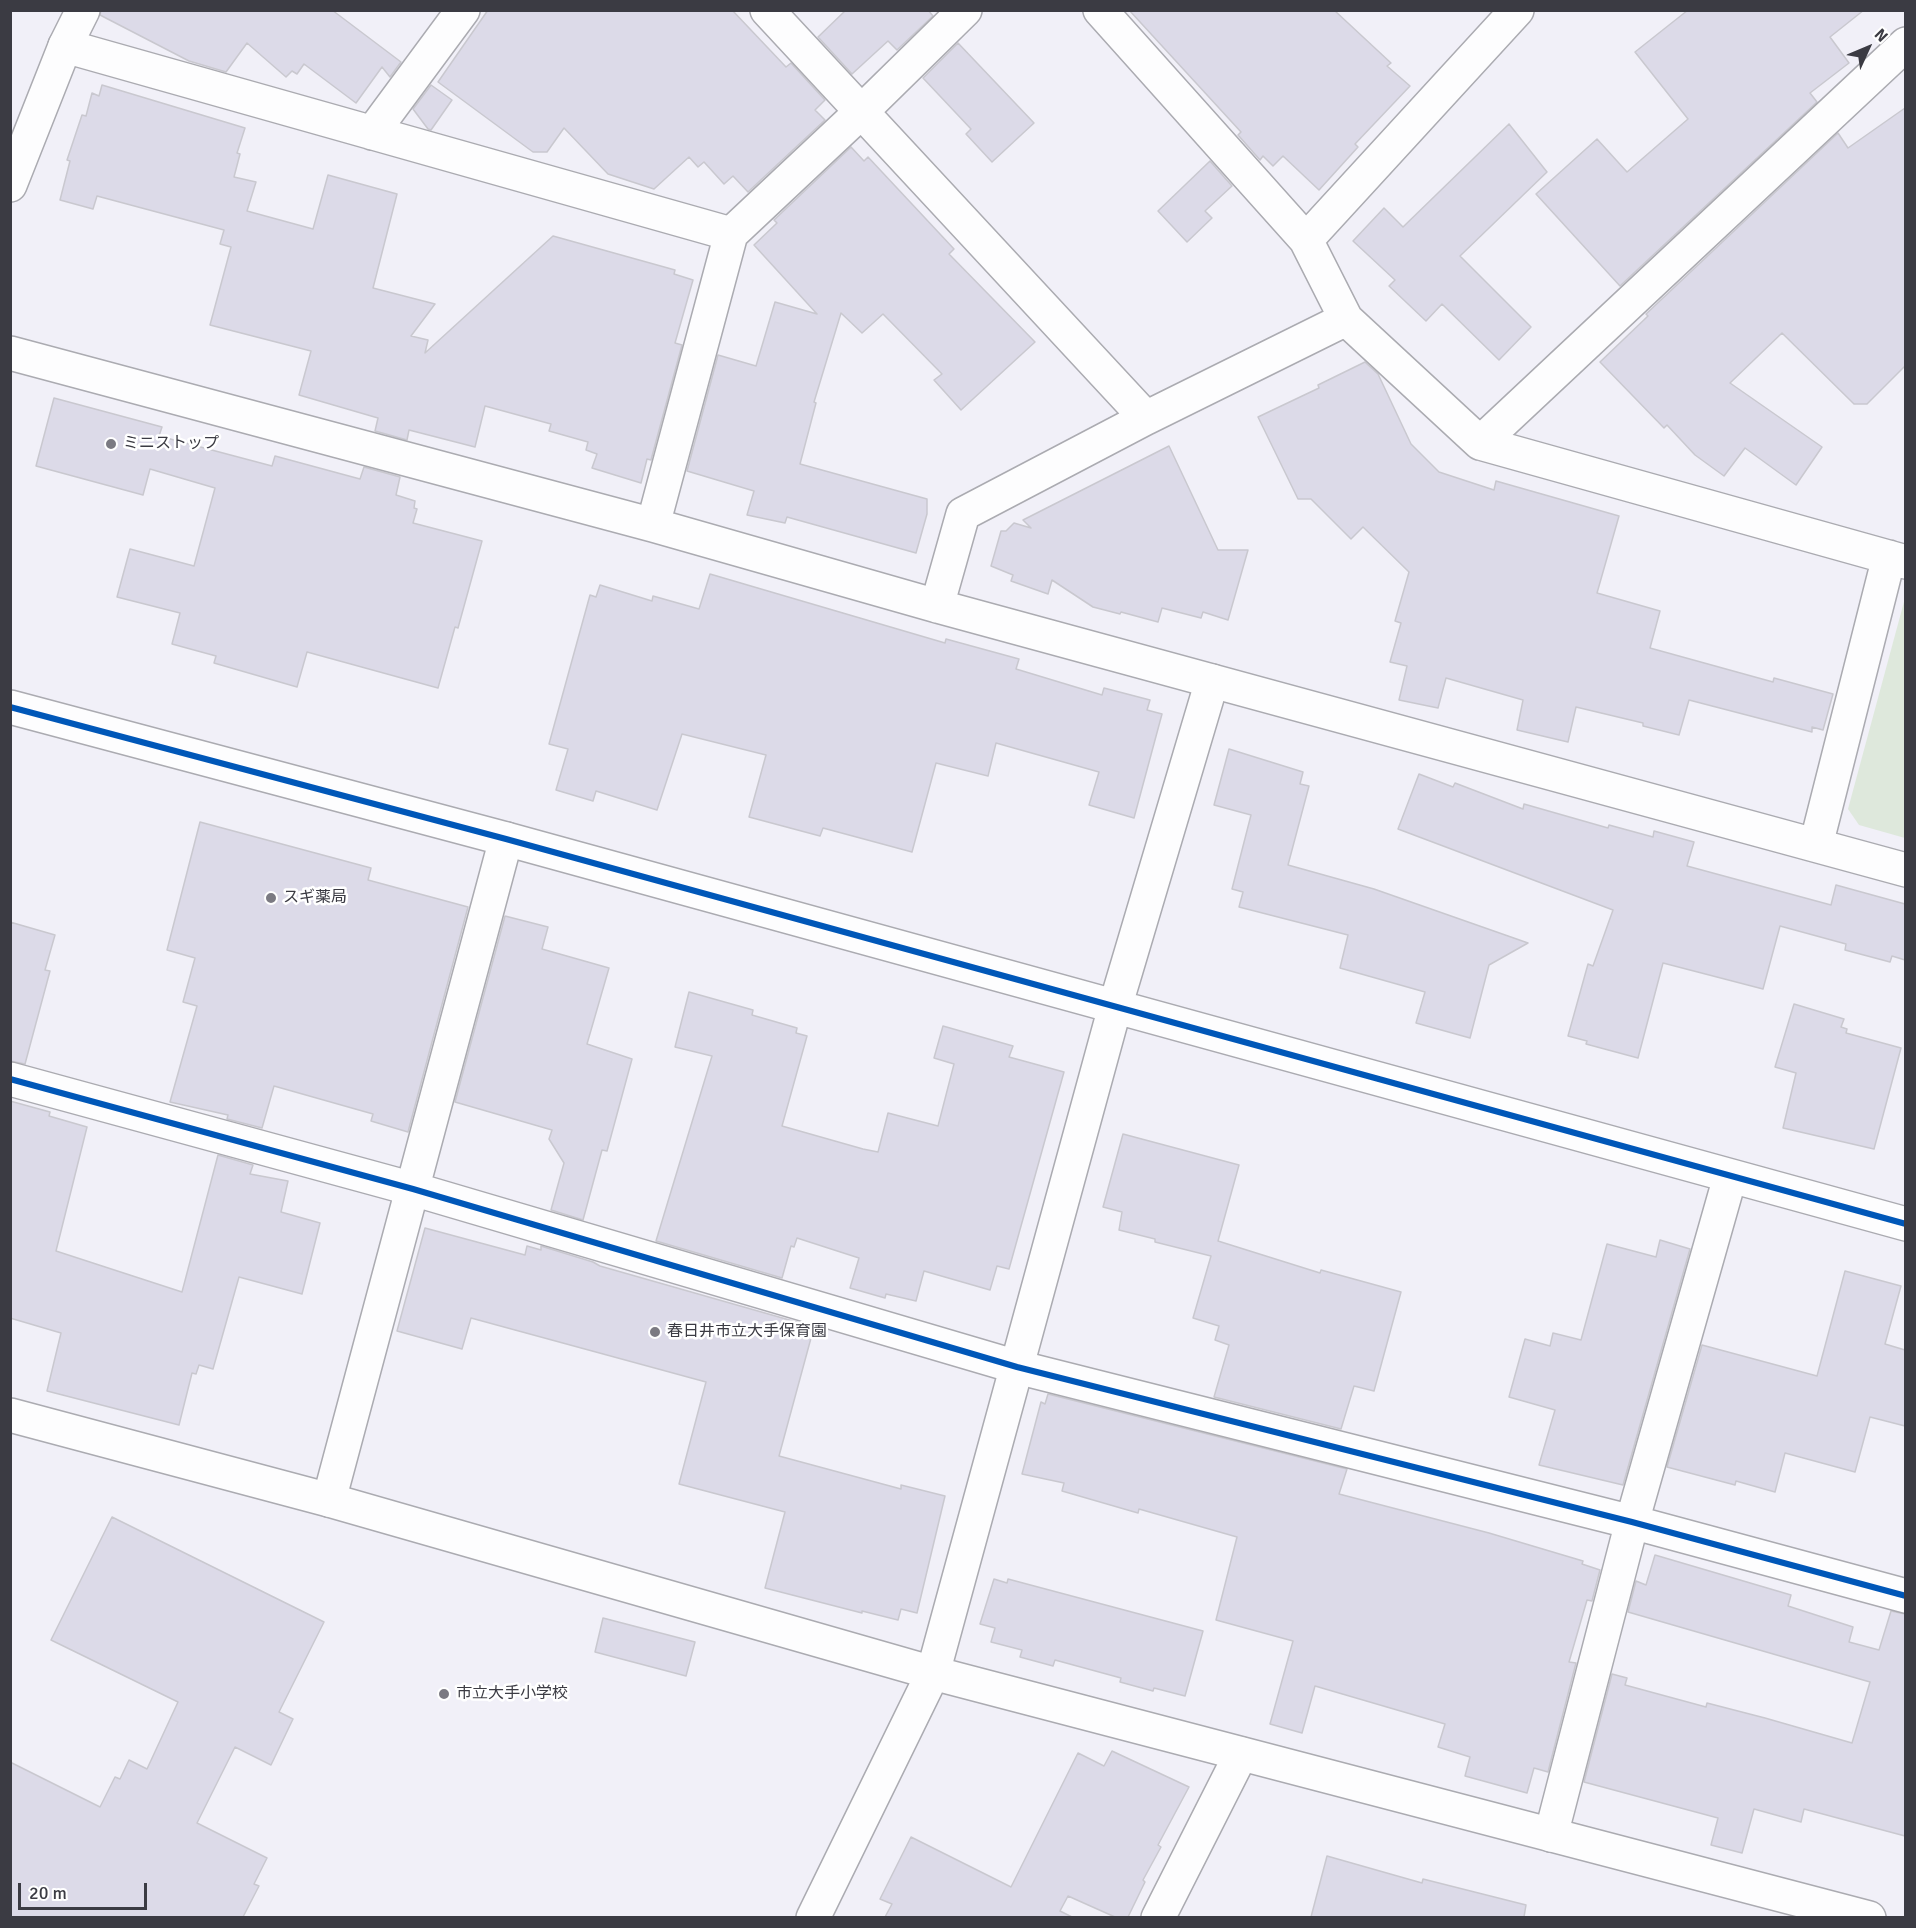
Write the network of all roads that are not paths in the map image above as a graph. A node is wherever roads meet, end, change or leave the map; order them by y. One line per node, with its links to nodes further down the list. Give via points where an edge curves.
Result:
1 (83, 10): 8 (street)
2 (463, 10): 10 (street)
3 (767, 10): 9 (street)
4 (965, 10): 9 (street)
5 (1100, 10): 13 (street)
6 (1517, 10): 13 (street)
7 (1905, 44): 17 (street)
8 (65, 46): 10 (street); 11 (street)
9 (861, 112): 12 (street); 16 (street)
10 (372, 133): 12 (street)
11 (10, 185)
12 (731, 234): 18 (street)
13 (1306, 240): 14 (street)
14 (1346, 319): 16 (street); 17 (street)
15 (10, 353): 18 (street)
16 (1146, 418): 20 (street, via 963,514)
17 (1480, 443): 19 (street)
18 (653, 525): 20 (street)
19 (1897, 560): 24 (street)
20 (937, 606): 21 (street)
21 (1212, 681): 24 (street); 26 (street)
22 (10, 707): 23 (street)
23 (507, 839): 26 (street); 29 (street)
24 (1816, 845): 25 (street)
25 (1905, 870)
26 (1115, 1007): 28 (street); 31 (street)
27 (10, 1079): 29 (street)
28 (1730, 1177): 30 (street); 34 (street)
29 (413, 1189): 31 (street); 33 (street)
30 (1905, 1224)
31 (1017, 1367): 34 (street); 36 (street)
32 (10, 1415): 33 (street)
33 (329, 1500): 36 (street)
34 (1632, 1522): 35 (street); 38 (street)
35 (1905, 1596)
36 (933, 1673): 37 (street); 39 (street)
37 (1241, 1754): 38 (street); 40 (street)
38 (1551, 1835): 41 (street)
39 (813, 1917)
40 (1158, 1917)
41 (1869, 1917)

